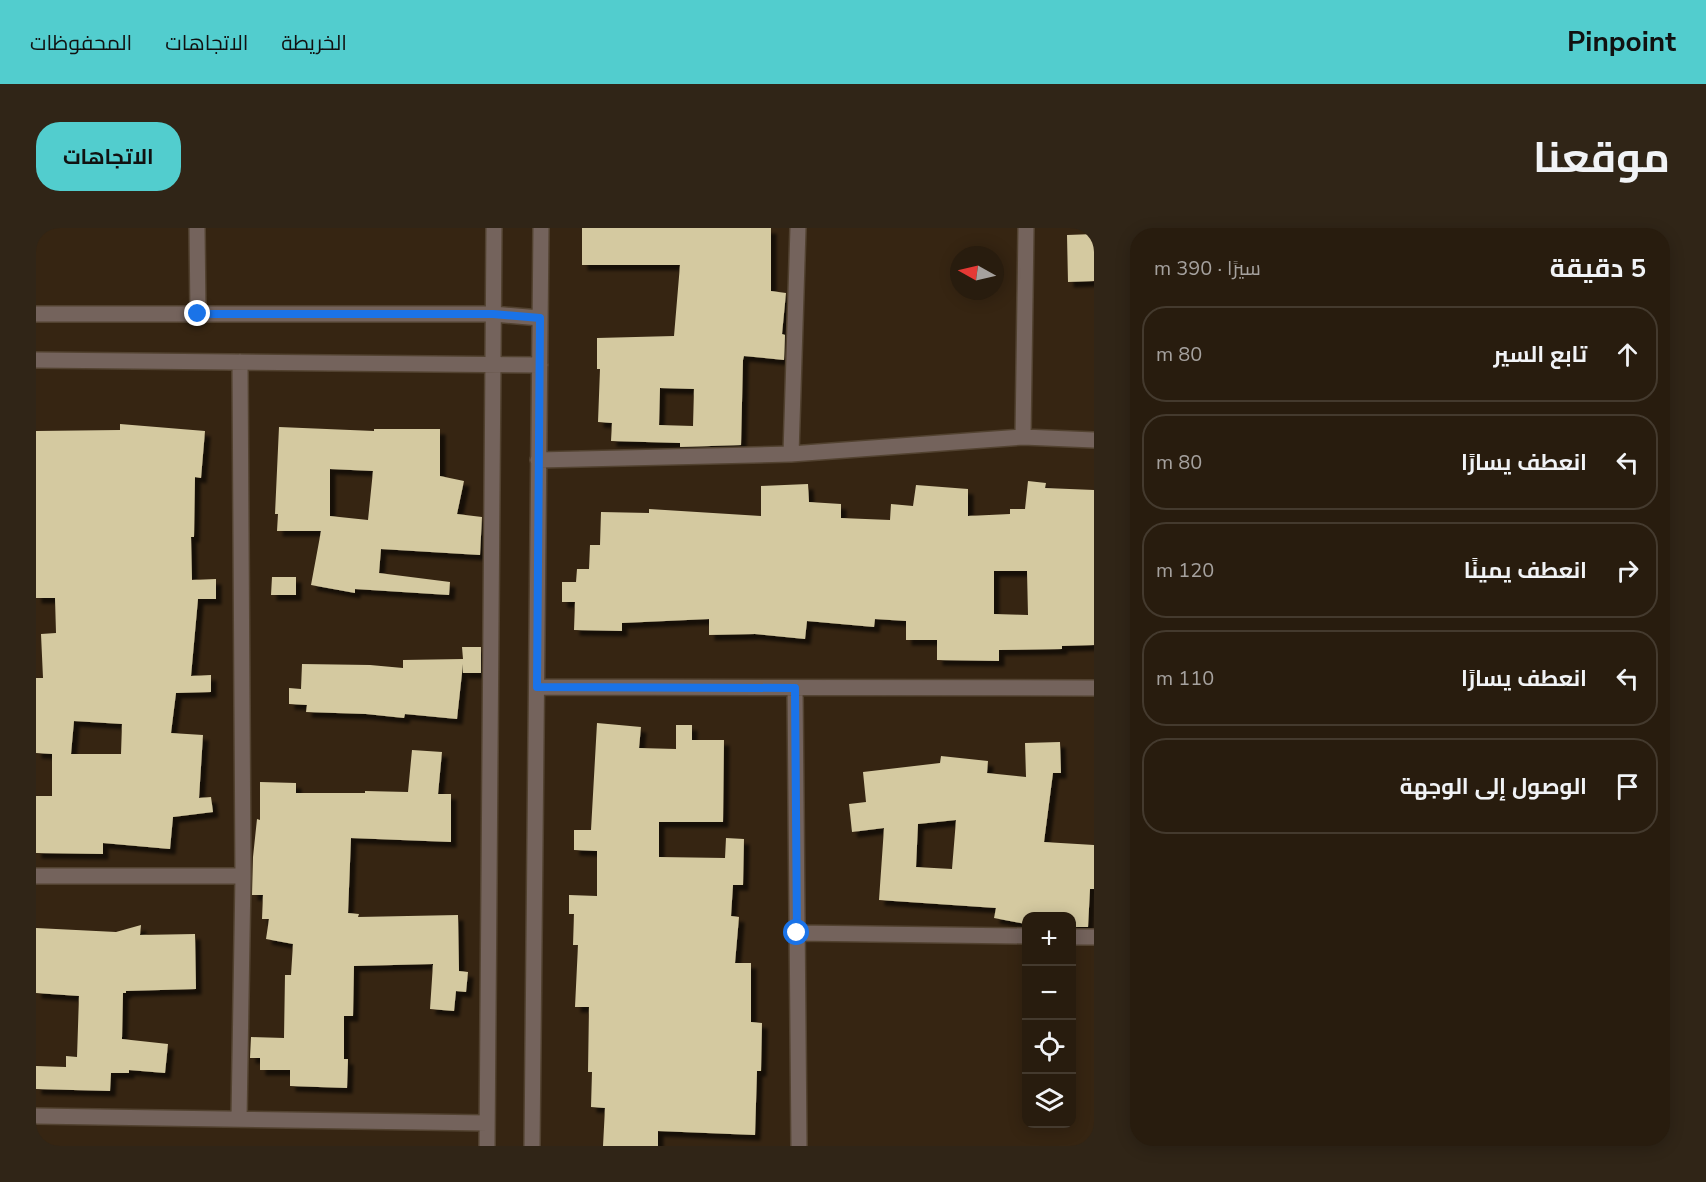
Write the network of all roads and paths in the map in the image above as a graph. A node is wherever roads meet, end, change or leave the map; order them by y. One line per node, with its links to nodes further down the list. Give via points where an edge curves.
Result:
1 (197, 228): 7 (street)
2 (494, 228): 8 (street)
3 (541, 228): 9 (street)
4 (798, 228): 16 (street)
5 (1026, 228): 14 (street)
6 (36, 314): 7 (street)
7 (198, 314): 8 (street)
8 (493, 314): 9 (street); 12 (street)
9 (540, 318): 13 (street)
10 (36, 360): 11 (street)
11 (240, 362): 12 (street); 22 (street)
12 (493, 364): 13 (street); 29 (street)
13 (540, 365): 17 (street)
14 (1023, 437): 15 (street); 16 (street)
15 (1094, 440)
16 (791, 454): 17 (street)
17 (538, 460): 18 (street)
18 (537, 687): 19 (street); 31 (street)
19 (795, 688): 20 (street); 23 (street)
20 (1094, 688)
21 (36, 876): 22 (street)
22 (243, 876): 28 (street)
23 (797, 933): 24 (street); 32 (street)
24 (1022, 936)
25 (1076, 937): 26 (street)
26 (1094, 937)
27 (36, 1116): 28 (street)
28 (239, 1119): 29 (street)
29 (487, 1123): 30 (street)
30 (487, 1146)
31 (532, 1146)
32 (799, 1146)

